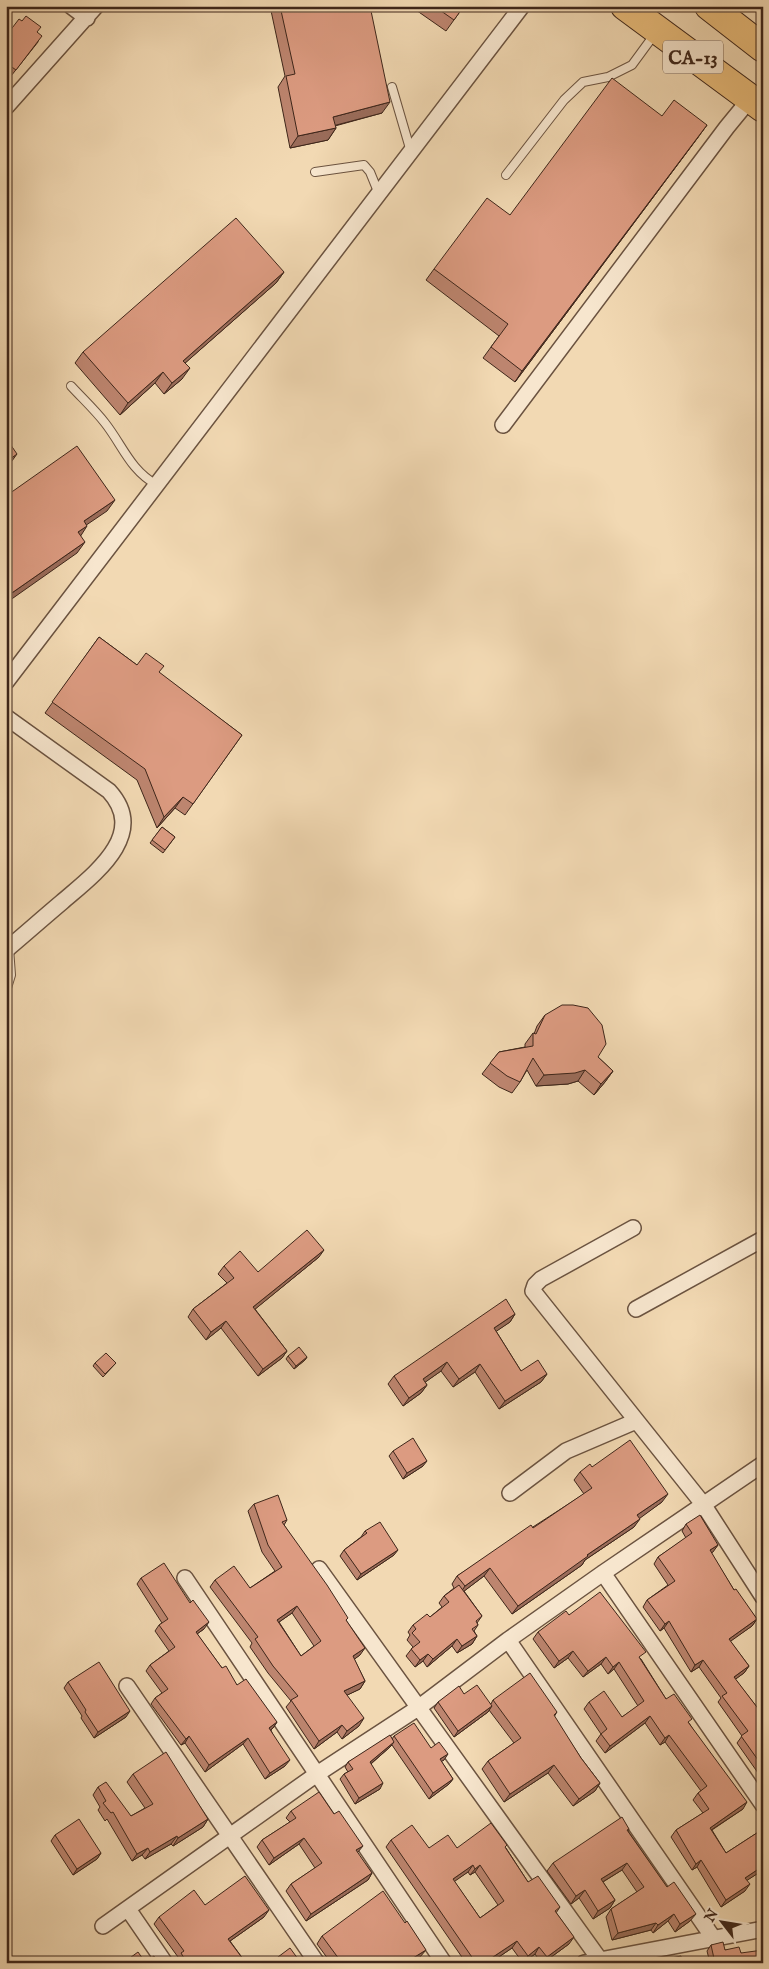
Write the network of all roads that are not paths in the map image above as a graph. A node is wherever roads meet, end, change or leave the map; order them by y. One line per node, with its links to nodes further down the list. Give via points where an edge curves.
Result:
1 (71, 6): 5 (street)
2 (522, 6): 11 (street)
3 (624, 6): 6 (highway, CA-13)
4 (709, 6): 7 (highway, CA-13)
5 (91, 12): 10 (street)
6 (657, 31): 9 (highway, CA-13); 13 (lane, via 632,65 608,77 583,82 564,100)
7 (761, 43)
8 (392, 87): 11 (lane)
9 (757, 103): 16 (street, via 727,127)
10 (6, 107)
11 (411, 152): 14 (street)
12 (315, 172): 14 (lane, via 364,165)
13 (506, 175)
14 (379, 194): 17 (street)
15 (71, 386): 17 (lane, via 106,424 138,472)
16 (502, 425)
17 (157, 485): 18 (street)
18 (6, 682)
19 (6, 717): 20 (street, via 108,791 118,802 122,817 121,836 114,853)
20 (8, 949): 21 (lane, via 11,975)
21 (6, 991)
22 (633, 1228): 25 (street, via 541,1279 532,1291)
23 (763, 1239): 24 (street)
24 (636, 1309)
25 (636, 1421): 27 (street, via 566,1451); 28 (street)
26 (763, 1464): 28 (street)
27 (510, 1492)
28 (703, 1504): 30 (street); 32 (street)
29 (319, 1569): 35 (street)
30 (603, 1573): 33 (street); 37 (street)
31 (185, 1578): 36 (street)
32 (763, 1598)
33 (508, 1640): 35 (street); 42 (street)
34 (126, 1686): 38 (street)
35 (418, 1708): 36 (street); 43 (street)
36 (317, 1774): 38 (street); 46 (street)
37 (763, 1805)
38 (230, 1837): 39 (street); 45 (street)
39 (128, 1909): 40 (street); 44 (street)
40 (103, 1926)
41 (763, 1929): 42 (street)
42 (714, 1939): 43 (street)
43 (600, 1960): 47 (street)
44 (165, 1963)
45 (317, 1963)
46 (444, 1963)
47 (584, 1963)

